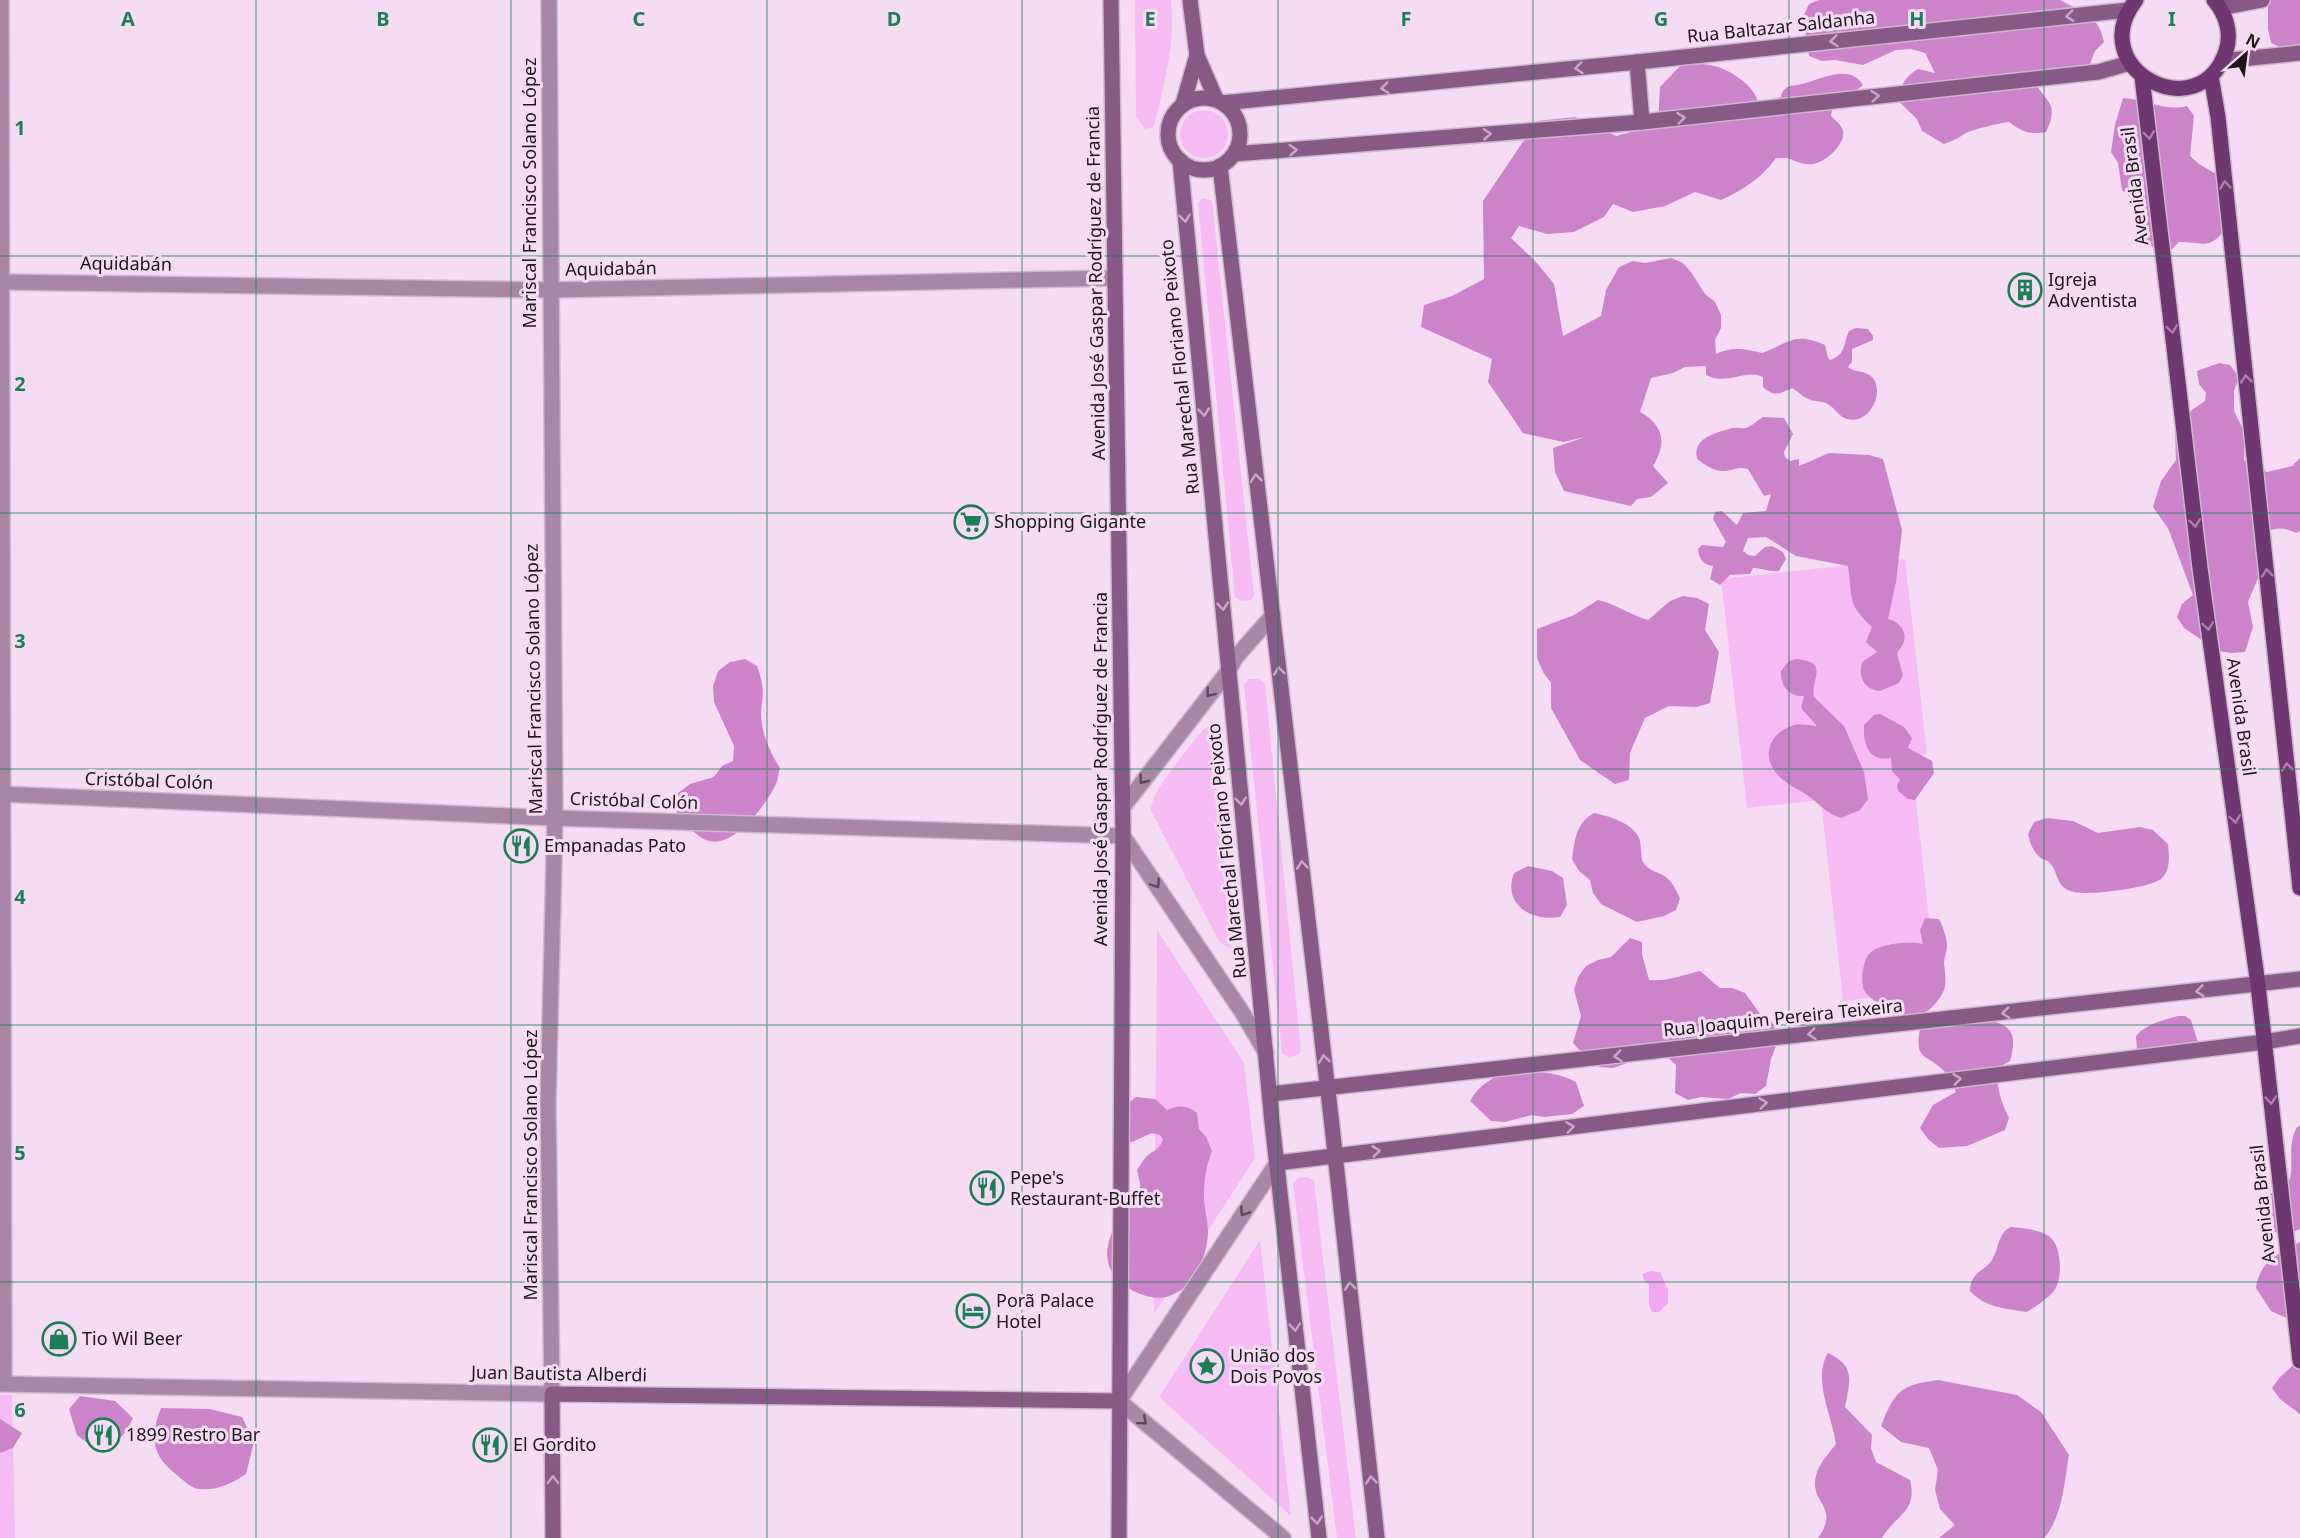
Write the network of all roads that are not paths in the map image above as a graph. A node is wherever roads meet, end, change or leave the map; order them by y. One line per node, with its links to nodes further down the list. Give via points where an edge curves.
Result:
1 (1, 0): 22 (street)
2 (549, 0): 23 (street, Mariscal Francisco Solano López)
3 (1111, 0): 21 (main road, Avenida José Gaspar Rodríguez de Francia)
4 (1190, 0): 9 (main road)
5 (2262, 0): 6 (main road)
6 (2217, 4): 10 (main road, via 2228,25)
7 (2132, 5): 11 (main road, Rua Baltazar Saldanha, one-way to 11); 12 (main road, via 2123,28 2123,46)
8 (2300, 53): 10 (main road)
9 (1197, 55): 15 (main road); 16 (main road)
10 (2222, 61): 13 (main road)
11 (1637, 62): 15 (main road, Rua Baltazar Saldanha, one-way to 15); 17 (main road)
12 (2130, 63): 14 (main road); 17 (main road, one-way to 12, via 2098,72)
13 (2211, 76): 14 (main road, via 2177,89 2158,86); 30 (main road, one-way to 13)
14 (2142, 77): 32 (main road, Avenida Brasil, one-way to 32, via 2200,568)
15 (1219, 101): 16 (main road, via 1198,98); 18 (main road, via 1236,117 1240,128)
16 (1183, 104): 19 (main road, via 1171,118 1168,129 1168,141)
17 (1642, 122): 18 (main road, one-way to 17)
18 (1234, 154): 20 (main road)
19 (1179, 160): 20 (main road, via 1198,169); 25 (main road, Rua Marechal Floriano Peixoto, one-way to 25)
20 (1220, 166): 24 (main road, one-way to 20)
21 (1115, 278): 23 (street, Aquidabán); 27 (main road, Avenida José Gaspar Rodríguez de Francia)
22 (1, 282): 23 (street, Aquidabán); 26 (street)
23 (550, 290): 28 (street, Mariscal Francisco Solano López)
24 (1272, 615): 25 (street); 36 (main road, one-way to 24)
25 (1229, 670): 27 (street, one-way to 27); 35 (main road, Rua Marechal Floriano Peixoto, one-way to 35)
26 (1, 794): 28 (street, Cristóbal Colón); 41 (street)
27 (1123, 807): 29 (main road, Avenida José Gaspar Rodríguez de Francia)
28 (555, 818): 29 (street, Cristóbal Colón); 42 (street, Mariscal Francisco Solano López, via 548,1102)
29 (1123, 836): 35 (street, one-way to 35); 43 (main road, Avenida José Gaspar Rodríguez de Francia)
30 (2300, 888)
31 (2300, 979): 32 (main road, Rua Joaquim Pereira Teixeira)
32 (2258, 985): 34 (main road, Avenida Brasil); 36 (main road, Rua Joaquim Pereira Teixeira, one-way to 36)
33 (2300, 1035): 34 (main road)
34 (2264, 1042): 38 (main road, one-way to 34); 40 (main road, Avenida Brasil, one-way to 40)
35 (1266, 1053): 37 (main road, Rua Marechal Floriano Peixoto)
36 (1328, 1088): 37 (main road, Rua Joaquim Pereira Teixeira); 38 (main road)
37 (1269, 1094): 39 (main road, Rua Marechal Floriano Peixoto)
38 (1335, 1156): 39 (main road); 48 (main road, one-way to 38)
39 (1277, 1163): 43 (street, one-way to 43); 47 (main road, Rua Marechal Floriano Peixoto, one-way to 47)
40 (2300, 1361)
41 (2, 1384): 42 (street, Juan Bautista Alberdi)
42 (552, 1394): 43 (main road, Juan Bautista Alberdi); 44 (main road, Mariscal Francisco Solano López, one-way to 42)
43 (1119, 1401): 45 (main road, Avenida José Gaspar Rodríguez de Francia); 46 (street, one-way to 46)
44 (553, 1538)
45 (1119, 1538)
46 (1283, 1538)
47 (1319, 1538)
48 (1377, 1538)

